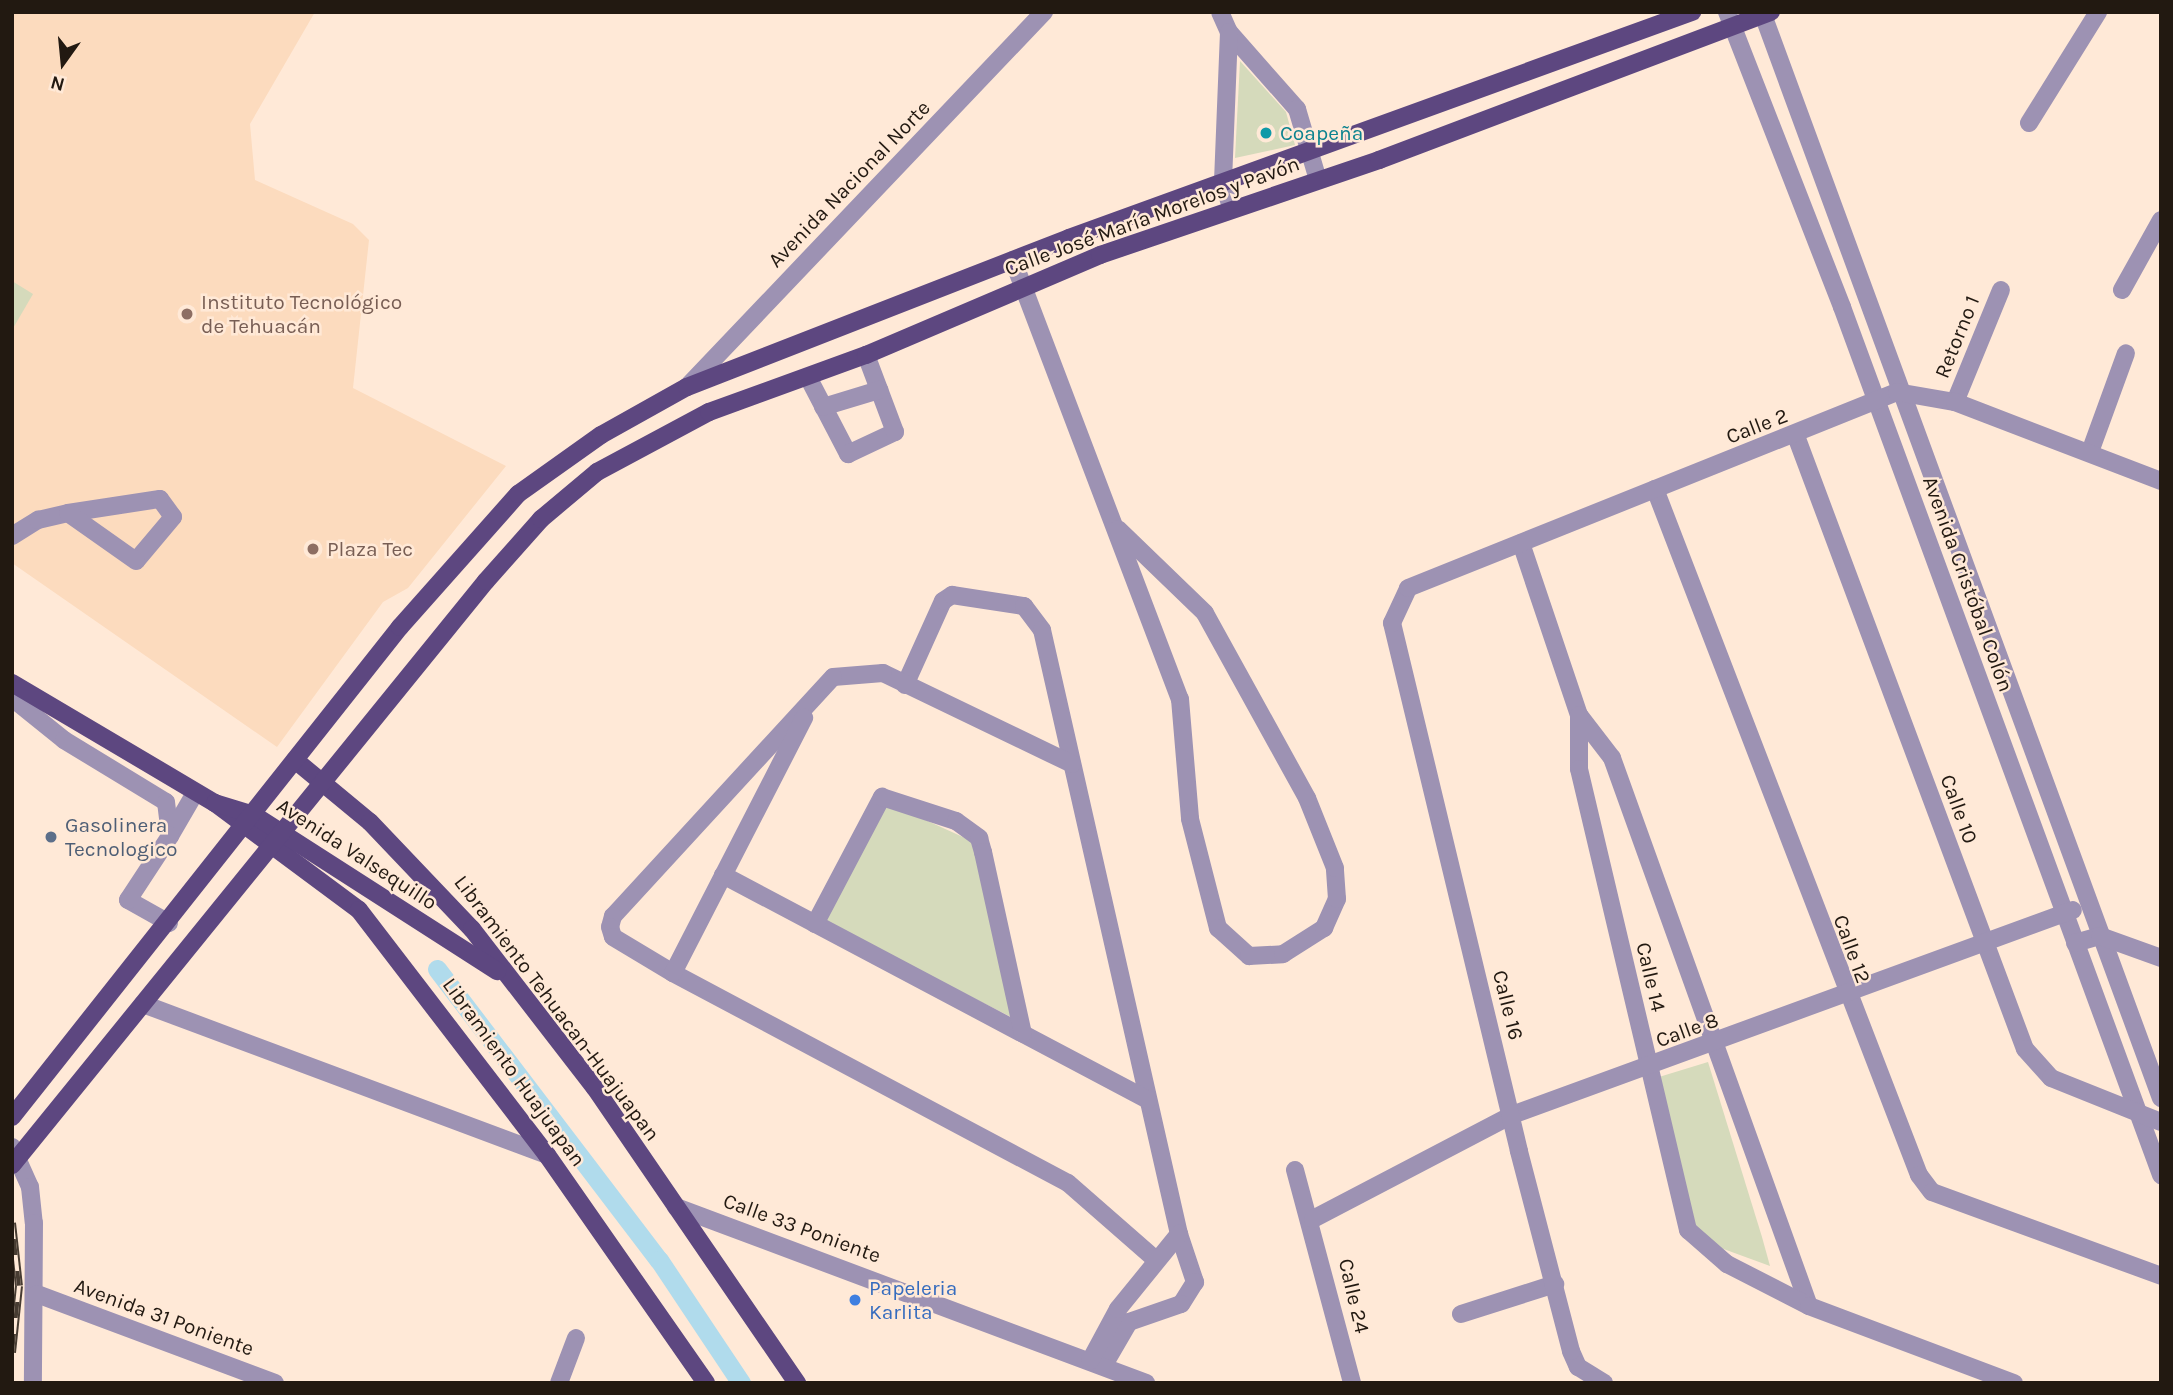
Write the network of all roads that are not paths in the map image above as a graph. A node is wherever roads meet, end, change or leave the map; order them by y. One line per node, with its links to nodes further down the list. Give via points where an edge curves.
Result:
1 (1044, 12): 21 (street, Avenida Nacional Norte)
2 (1220, 12): 7 (street)
3 (1692, 12): 9 (main road, Calle José María Morelos y Pavón)
4 (2098, 12): 8 (street)
5 (1766, 13): 6 (main road, Calle José María Morelos y Pavón); 23 (street, Avenida Cristóbal Colón)
6 (1729, 20): 10 (main road, Calle José María Morelos y Pavón); 25 (street, Avenida Cristóbal Colón)
7 (1228, 32): 9 (street, via 1297,109); 11 (street)
8 (2029, 123)
9 (1310, 155): 10 (street); 11 (main road, Calle José María Morelos y Pavón)
10 (1318, 180): 12 (main road, Calle José María Morelos y Pavón)
11 (1223, 181): 12 (street); 14 (main road, Calle José María Morelos y Pavón)
12 (1231, 208): 15 (main road, Calle José María Morelos y Pavón)
13 (2161, 220): 17 (street)
14 (1013, 260): 15 (street); 21 (main road, Calle José María Morelos y Pavón)
15 (1021, 288): 19 (main road, Calle José María Morelos y Pavón); 32 (street)
16 (2001, 290): 24 (street, Retorno 1)
17 (2122, 290)
18 (2126, 353): 28 (street)
19 (866, 355): 20 (main road, Calle José María Morelos y Pavón); 22 (street)
20 (808, 377): 26 (street); 45 (main road, Calle José María Morelos y Pavón, via 709,412 597,472 541,519)
21 (687, 387): 43 (main road, Calle José María Morelos y Pavón, via 601,435 518,494 400,627)
22 (879, 390): 26 (street); 26 (street, via 895,432 848,454)
23 (1897, 392): 24 (street); 25 (street, Calle 2); 36 (street, Avenida Cristóbal Colón)
24 (1955, 402): 28 (street)
25 (1878, 403): 27 (street, Calle 2); 37 (street, Avenida Cristóbal Colón)
26 (823, 407)
27 (1796, 436): 30 (street, Calle 2); 59 (street, Calle 10)
28 (2090, 452): 29 (street)
29 (2161, 481)
30 (1655, 489): 34 (street, Calle 2); 63 (street, Calle 12, via 1727,662)
31 (68, 513): 31 (street, via 160,499 173,517 136,561); 33 (street, via 37,520)
32 (1118, 529): 32 (street, via 1180,699 1190,819 1218,928 1250,956 1283,954 1324,928 1337,899 1335,868 1307,798 1205,613)
33 (12, 536)
34 (1521, 543): 35 (street, Calle 2, via 1422,578 1408,588); 42 (street, Calle 14)
35 (1392, 623): 71 (street, Calle 16)
36 (1995, 656): 37 (street); 51 (street, Avenida Cristóbal Colón)
37 (1974, 666): 52 (street, Avenida Cristóbal Colón)
38 (12, 684): 46 (main road, Avenida Valsequillo)
39 (905, 685): 40 (street, via 883,673 852,671 833,677); 44 (street); 44 (street, via 943,601 952,595 1024,606 1042,630)
40 (814, 697): 50 (street); 61 (street, via 613,916 614,937)
41 (12, 698): 48 (street, via 64,740 166,802)
42 (1579, 715): 66 (street, Calle 14, via 1612,758); 67 (street, Calle 14, via 1579,769)
43 (295, 760): 45 (main road, Libramiento Tehuacan-Huajuapan); 47 (main road, Calle José María Morelos y Pavón)
44 (1072, 764): 69 (street)
45 (325, 780): 49 (main road, Calle José María Morelos y Pavón); 62 (main road, Libramiento Tehuacan-Huajuapan, via 442,893)
46 (195, 793): 47 (main road, Avenida Valsequillo); 48 (street)
47 (249, 821): 49 (main road, Avenida Valsequillo); 54 (main road, Calle José María Morelos y Pavón)
48 (170, 836): 54 (street, via 128,900)
49 (276, 839): 53 (main road, Avenida Valsequillo); 57 (main road, Libramiento Huajuapan); 64 (main road, Calle José María Morelos y Pavón)
50 (723, 876): 55 (street); 61 (street)
51 (2087, 905): 52 (street, Calle 8); 56 (street, Avenida Cristóbal Colón)
52 (2064, 914): 58 (street, Avenida Cristóbal Colón); 59 (street, Calle 8)
53 (411, 916): 57 (main road); 62 (main road, Avenida Valsequillo)
54 (169, 923): 72 (main road, Calle José María Morelos y Pavón)
55 (815, 924): 65 (street); 65 (street, via 882,797 956,821 979,838 984,852)
56 (2100, 936): 58 (street); 60 (street); 68 (street, Avenida Cristóbal Colón)
57 (387, 939): 74 (main road, Libramiento Huajuapan)
58 (2075, 943): 70 (street, Avenida Cristóbal Colón)
59 (1984, 944): 63 (street, Calle 8); 70 (street, Calle 10, via 2038,1070)
60 (2161, 958)
61 (673, 973): 81 (street, via 1068,1183)
62 (505, 976): 78 (main road, Libramiento Tehuacan-Huajuapan, via 594,1088)
63 (1844, 994): 66 (street, Calle 8); 82 (street, Calle 12, via 1919,1175 1932,1192)
64 (143, 1004): 74 (street); 75 (main road, Calle José María Morelos y Pavón)
65 (1023, 1034): 69 (street)
66 (1713, 1046): 67 (street, Calle 8); 85 (street, Calle 14)
67 (1648, 1068): 71 (street, Calle 8); 85 (street, Calle 14, via 1688,1230 1727,1264)
68 (2161, 1098)
69 (1149, 1100): 80 (street)
70 (2137, 1111): 73 (street, Calle 10); 77 (street, Avenida Cristóbal Colón)
71 (1512, 1115): 79 (street, Calle 8); 83 (street, Calle 16)
72 (12, 1118)
73 (2161, 1122)
74 (547, 1156): 93 (main road, Libramiento Huajuapan)
75 (14, 1157): 84 (street, via 30,1187)
76 (1295, 1170): 79 (street, Calle 24)
77 (2161, 1175)
78 (676, 1207): 89 (street, Calle 33 Poniente); 94 (main road, Libramiento Tehuacan-Huajuapan)
79 (1312, 1219): 96 (street, Calle 24)
80 (1179, 1234): 81 (street); 87 (street, via 1194,1290 1181,1304)
81 (1156, 1259): 87 (street)
82 (2161, 1276)
83 (1555, 1284): 86 (street); 97 (street, Calle 16, via 1578,1367)
84 (37, 1294): 90 (street); 91 (street, Avenida 31 Poniente)
85 (1809, 1306): 98 (street, Calle 14)
86 (1461, 1314)
87 (1124, 1316): 89 (street)
88 (576, 1338): 92 (street)
89 (1097, 1363): 95 (street, Calle 33 Poniente)
90 (33, 1383)
91 (275, 1383)
92 (559, 1383)
93 (706, 1383)
94 (797, 1383)
95 (1146, 1383)
96 (1352, 1383)
97 (1604, 1383)
98 (2014, 1383)

